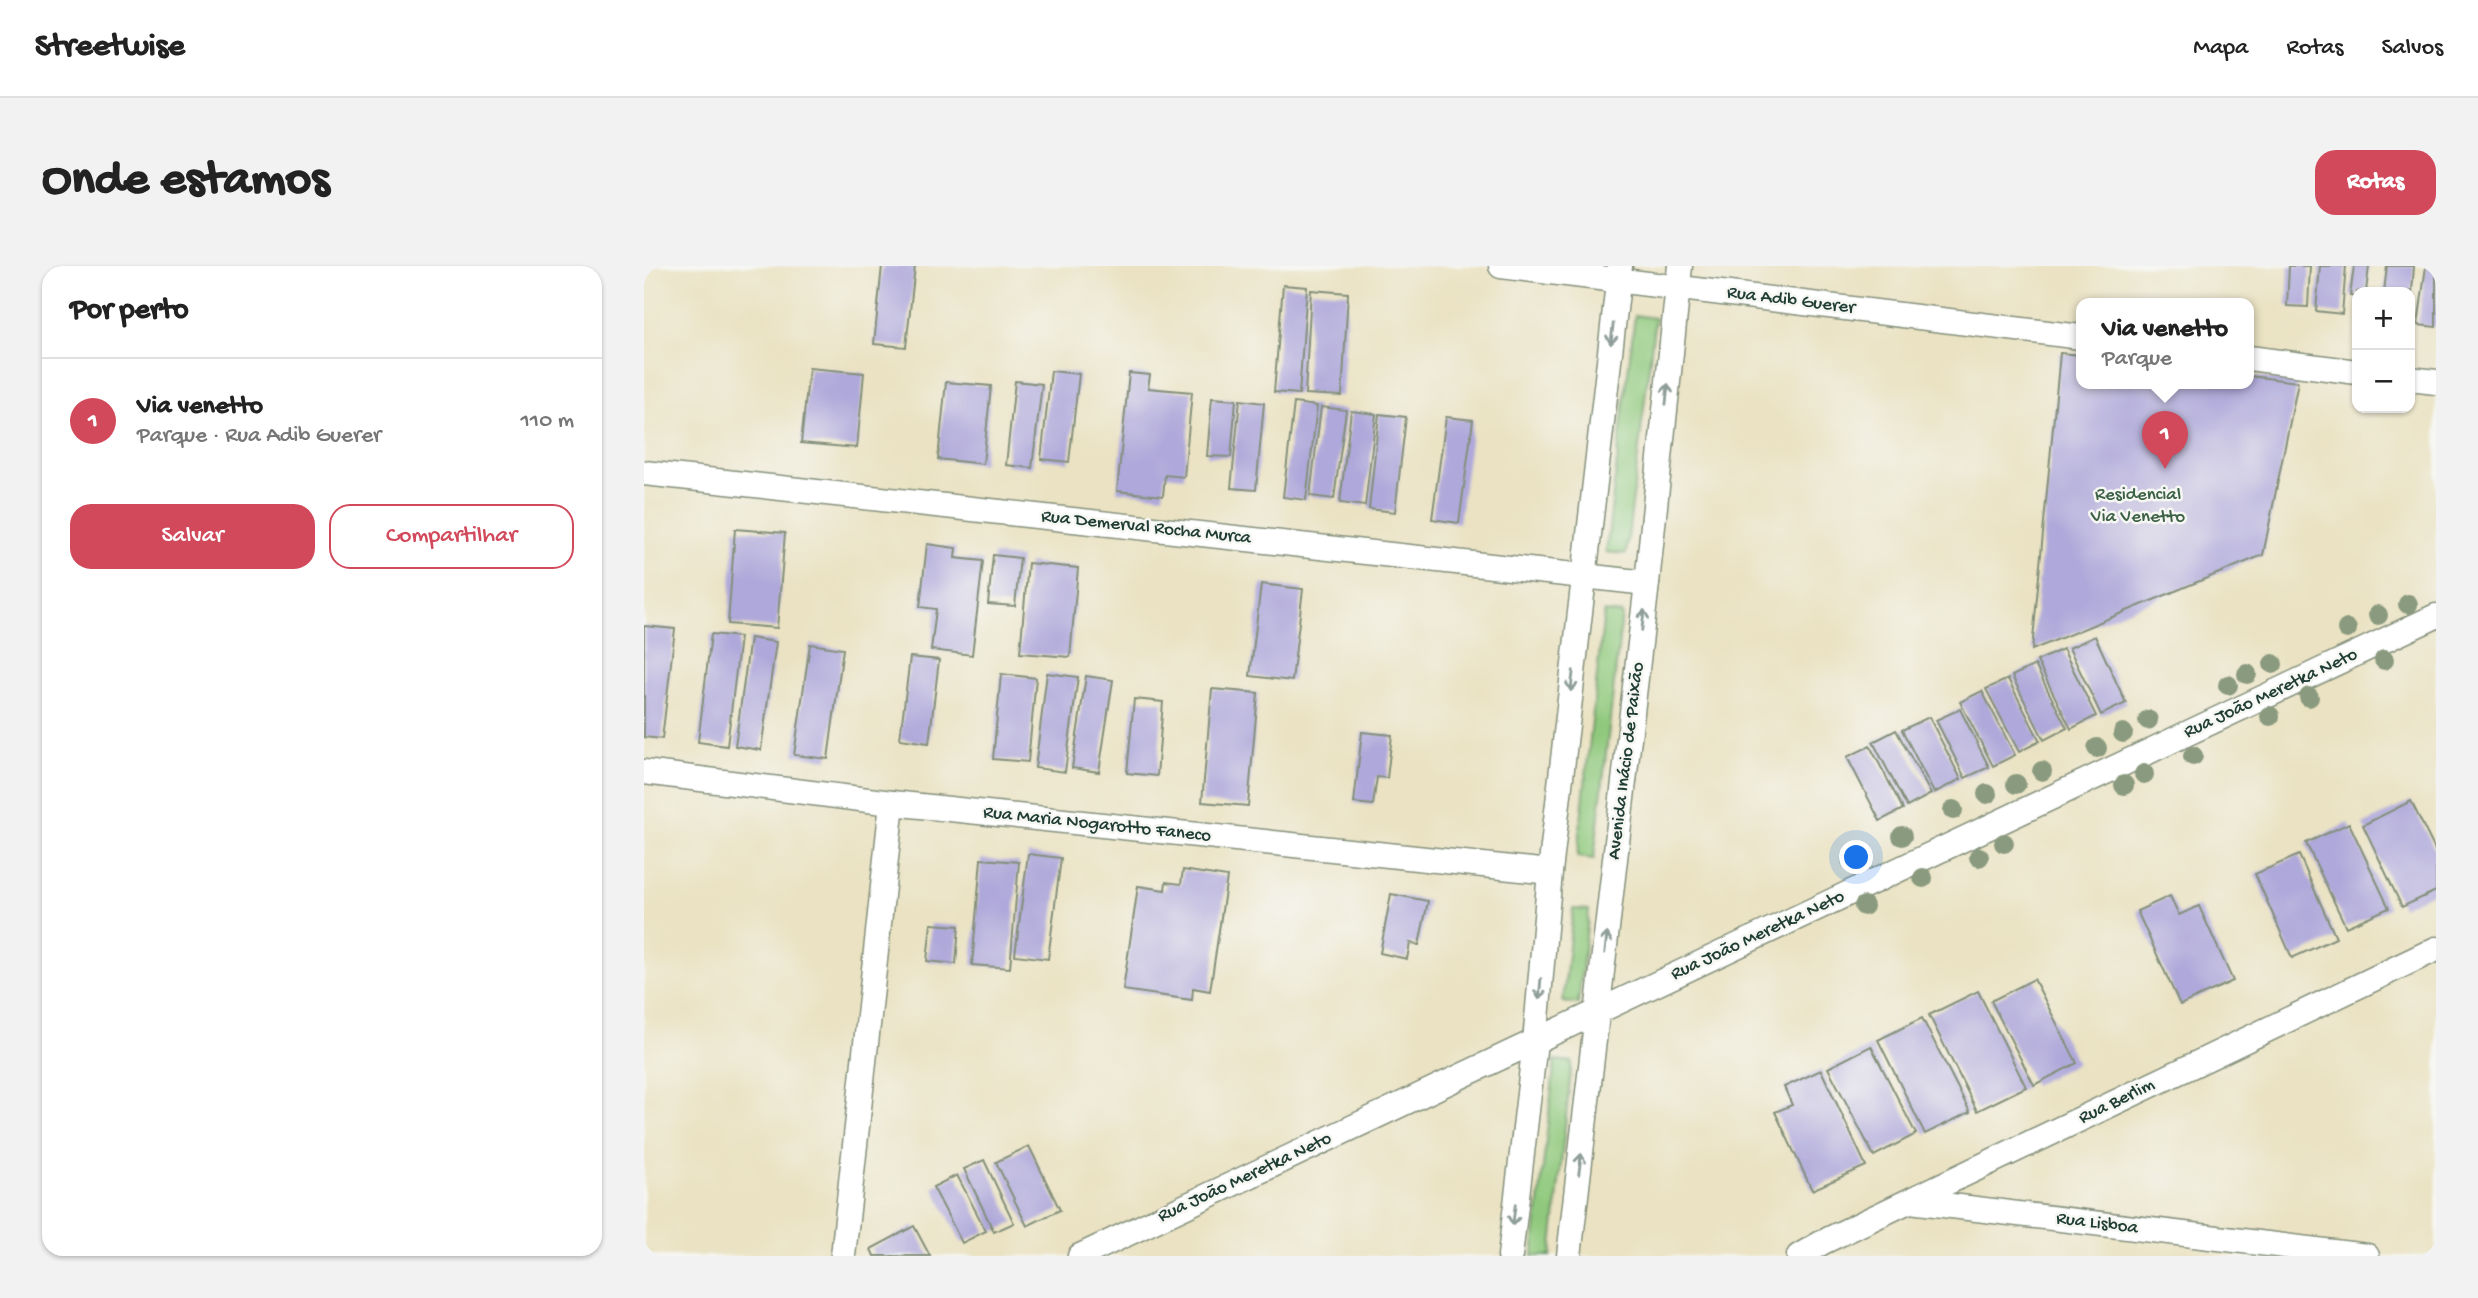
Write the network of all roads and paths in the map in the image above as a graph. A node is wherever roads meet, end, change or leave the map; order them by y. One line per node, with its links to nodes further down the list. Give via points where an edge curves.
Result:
1 (1502, 266): 2 (street, Rua Adib Guerer)
2 (1619, 272): 3 (street, Rua Adib Guerer); 10 (street, one-way to 10)
3 (1679, 276): 4 (street, Rua Adib Guerer); 11 (street, Avenida Inácio de Paixão, one-way to 3)
4 (2076, 337)
5 (2254, 360): 6 (street)
6 (2352, 371)
7 (2415, 380): 8 (street)
8 (2436, 382)
9 (644, 473): 10 (street, Rua Demerval Rocha Murca)
10 (1584, 576): 11 (street, Rua Demerval Rocha Murca); 15 (street, one-way to 15)
11 (1647, 583): 17 (street, Avenida Inácio de Paixão, one-way to 11)
12 (2436, 616): 17 (street, Rua João Meretka Neto)
13 (644, 772): 14 (street, Rua Maria Nogarotto Faneco)
14 (892, 803): 15 (street, Rua Maria Nogarotto Faneco); 20 (street)
15 (1550, 872): 18 (street, one-way to 18)
16 (2436, 949): 19 (street, Rua Berlim)
17 (1598, 1011): 18 (street, Rua João Meretka Neto); 23 (street, Avenida Inácio de Paixão, one-way to 17)
18 (1535, 1042): 21 (street, Rua João Meretka Neto); 22 (street, one-way to 22)
19 (1910, 1201): 24 (street, Rua Berlim); 25 (street, Rua Lisboa)
20 (843, 1256)
21 (1080, 1256)
22 (1510, 1256)
23 (1569, 1256)
24 (1799, 1256)
25 (2367, 1256)

